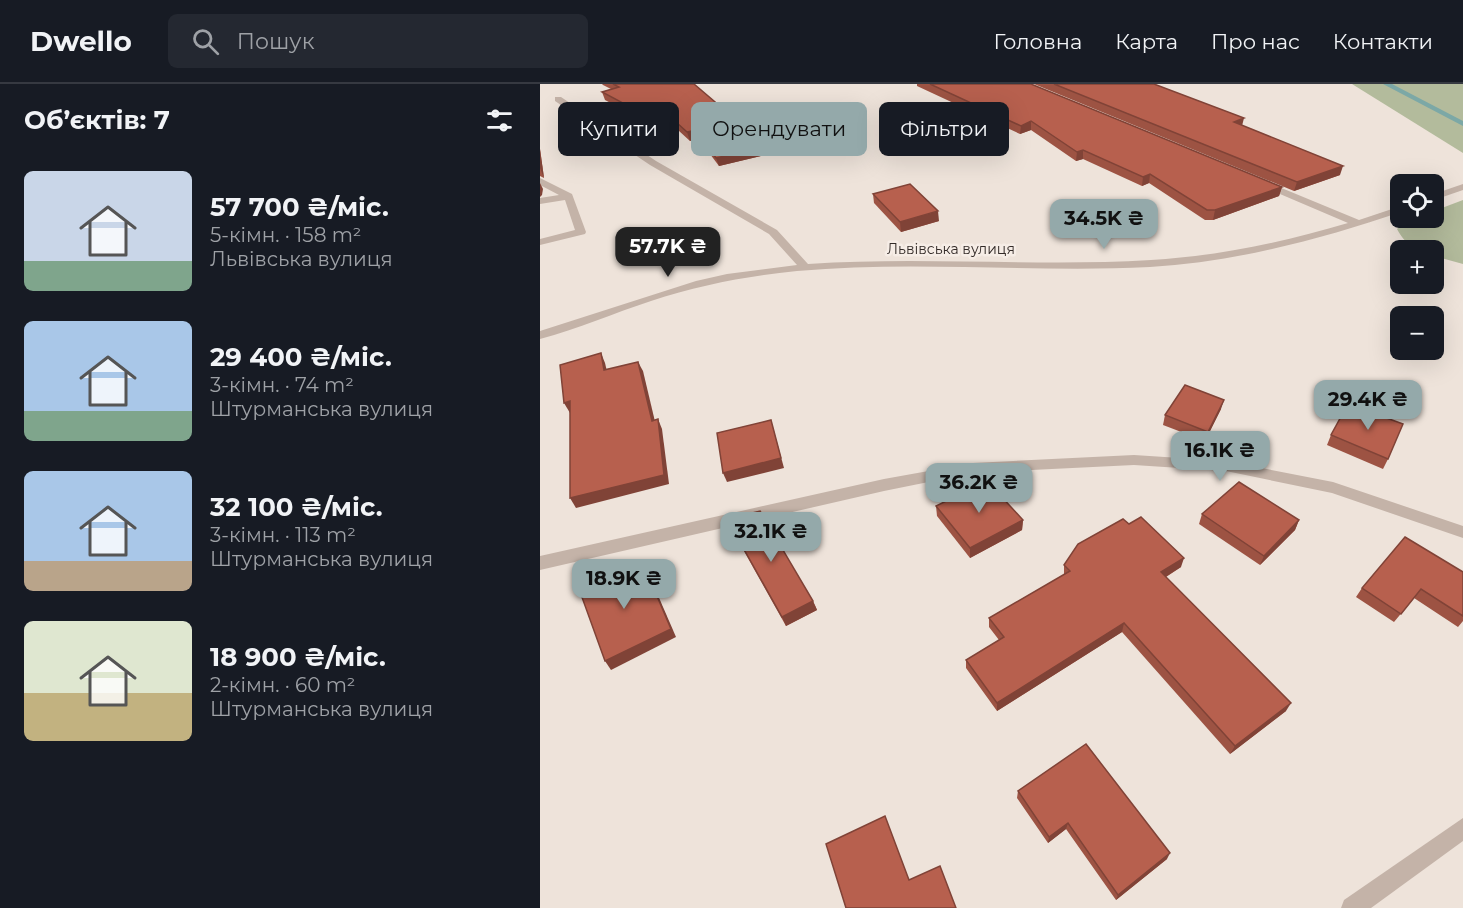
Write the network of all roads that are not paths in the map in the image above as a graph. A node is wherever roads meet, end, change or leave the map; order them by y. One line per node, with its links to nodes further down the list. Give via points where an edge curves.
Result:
1 (558, 99): 11 (street, via 653,163 773,232)
2 (1250, 179): 9 (street)
3 (540, 181): 6 (street)
4 (1463, 187): 5 (street)
5 (1444, 194)
6 (569, 196): 7 (street); 10 (street, via 581,232)
7 (540, 201)
8 (1390, 213): 9 (street, Львівська вулиця)
9 (1360, 224): 11 (street, Львівська вулиця, via 1217,256 1119,265 900,263)
10 (540, 242)
11 (805, 267): 12 (street, Львівська вулиця, via 697,284)
12 (540, 335)
13 (1463, 532): 14 (street, via 1333,488 1226,466 1134,460 973,468)
14 (540, 563)
15 (1463, 828): 16 (street)
16 (1352, 908)

